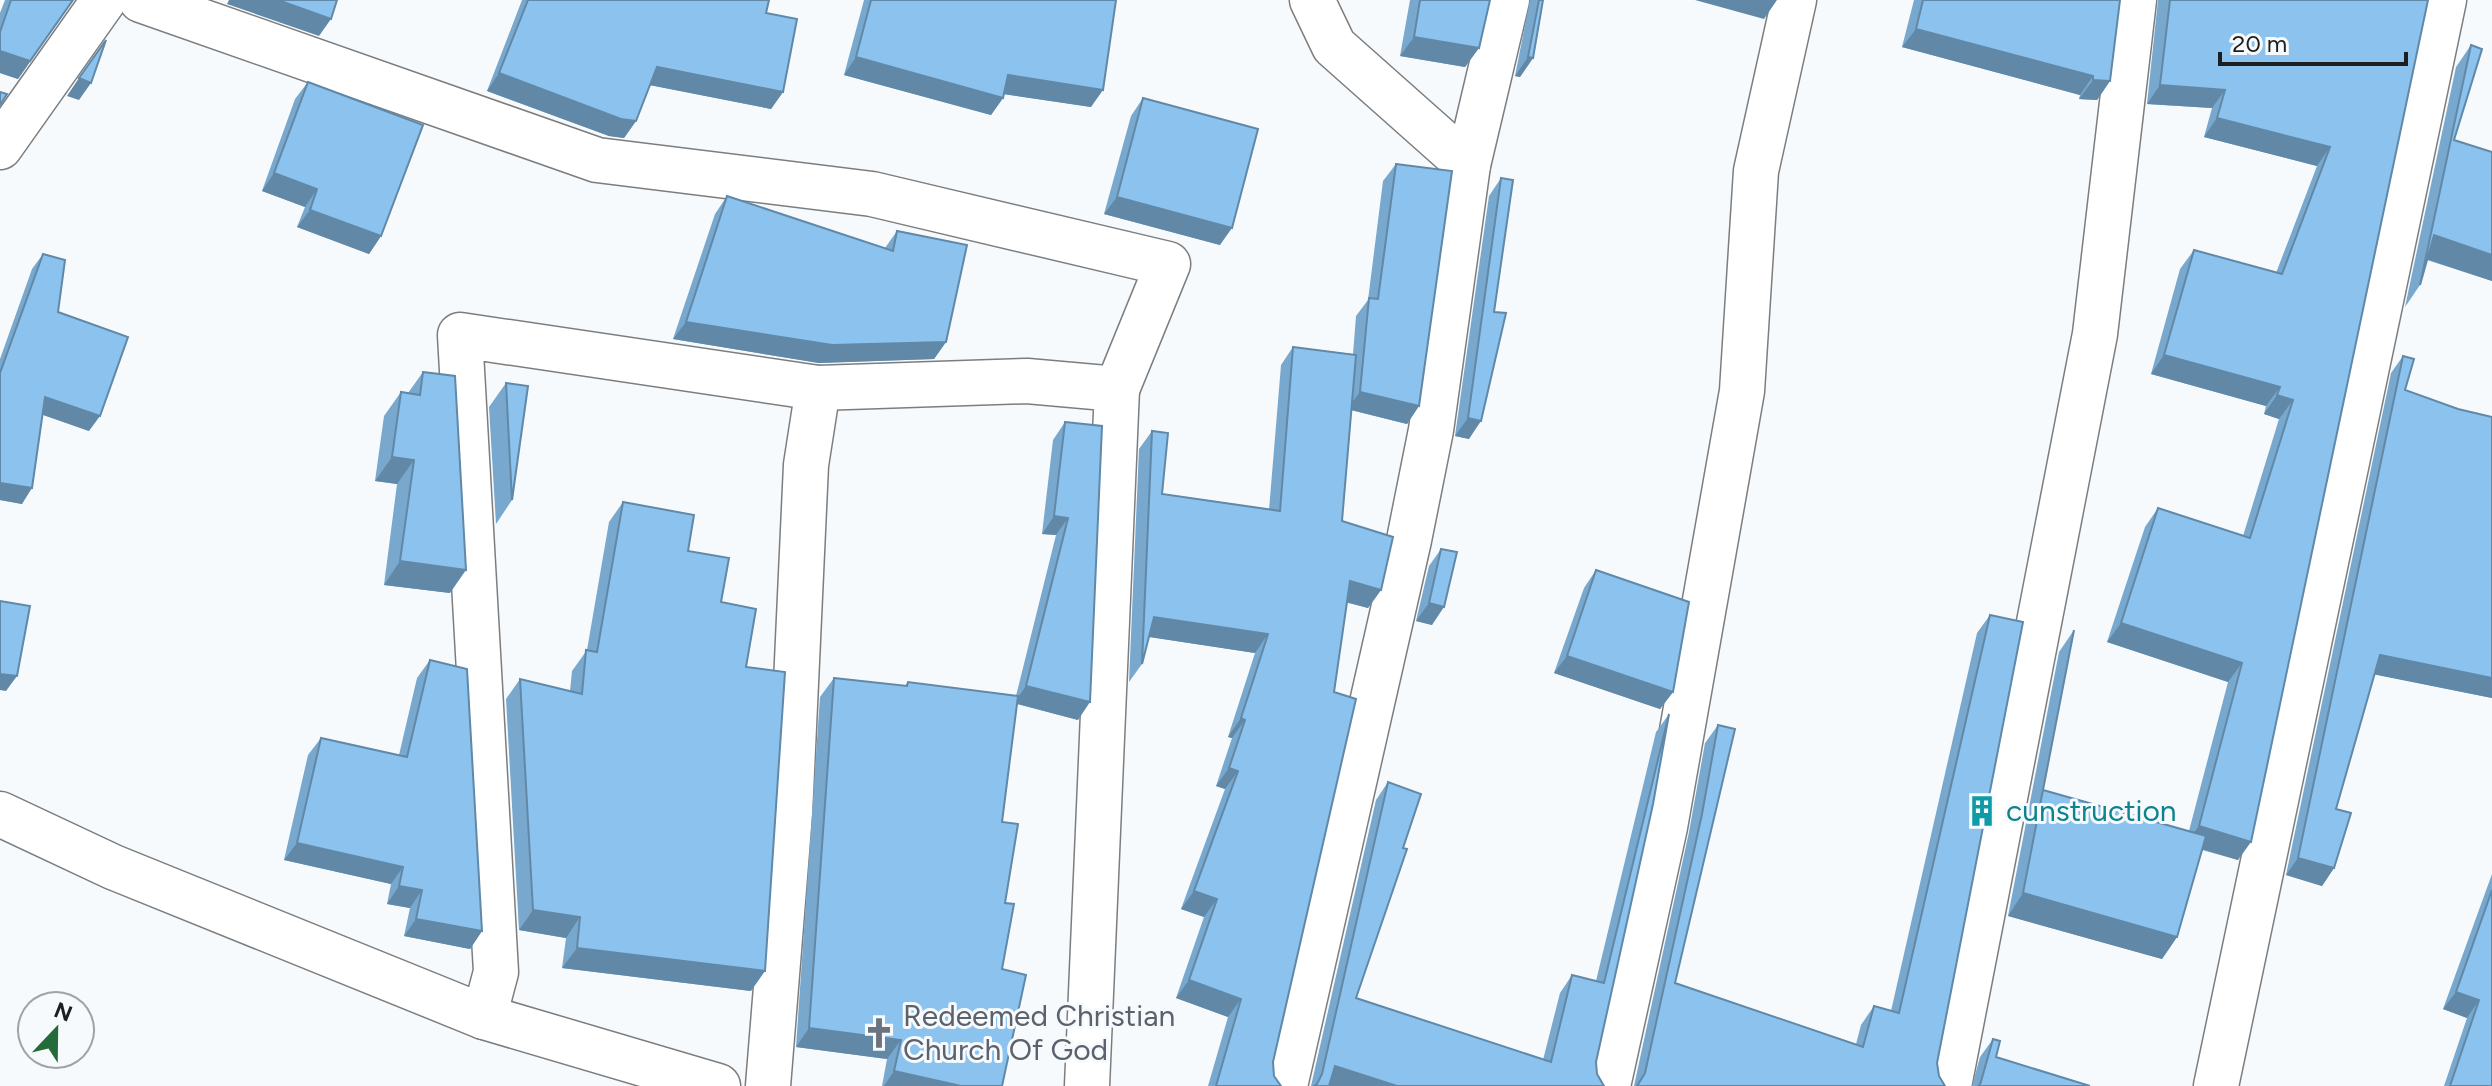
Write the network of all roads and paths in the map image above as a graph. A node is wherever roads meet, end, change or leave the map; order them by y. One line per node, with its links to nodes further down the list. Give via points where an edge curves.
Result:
1 (104, 0): 8 (street)
2 (141, 0): 11 (street, via 597,160 872,194 1168,264)
3 (1312, 0): 9 (street, via 1334,46)
4 (1507, 0): 9 (street)
5 (1794, 0): 18 (street, via 1756,171 1739,407 1665,827)
6 (2134, 0): 19 (street, via 2095,334)
7 (2444, 0): 20 (street)
8 (0, 147)
9 (1468, 165): 17 (street, via 1431,430)
10 (818, 388): 11 (street, via 1027,381); 13 (street, via 460,335 496,972); 15 (street, via 806,465 790,814)
11 (1117, 389): 16 (street)
12 (0, 814): 13 (street, via 113,867)
13 (484, 1017): 14 (street)
14 (718, 1086)
15 (768, 1086)
16 (1087, 1086)
17 (1285, 1086)
18 (1608, 1086)
19 (1949, 1086)
20 (2216, 1086)

